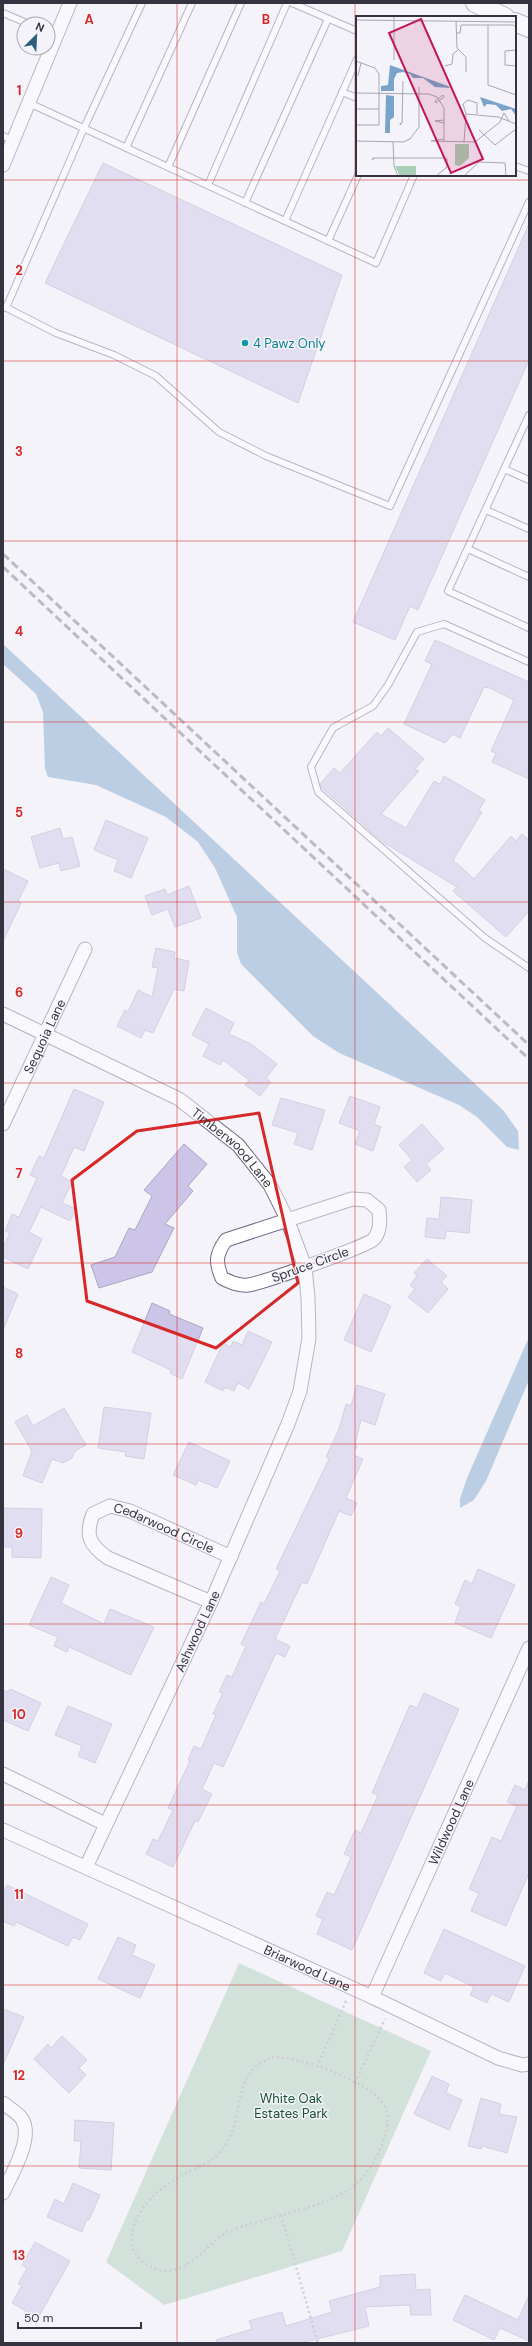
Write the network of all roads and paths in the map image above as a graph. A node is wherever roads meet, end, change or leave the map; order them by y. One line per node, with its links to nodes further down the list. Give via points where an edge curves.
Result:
1 (70, 3): 13 (street)
2 (142, 3): 21 (lane)
3 (192, 3): 23 (lane)
4 (241, 3): 26 (lane)
5 (287, 3): 30 (lane)
6 (292, 3): 11 (lane)
7 (475, 3): 9 (main road)
8 (3, 13): 10 (lane)
9 (503, 16)
10 (16, 18)
11 (328, 19): 15 (lane); 32 (lane)
12 (516, 22): 14 (main road)
13 (56, 27)
14 (529, 28)
15 (356, 31)
16 (45, 56): 20 (street)
17 (356, 61): 18 (lane)
18 (342, 92): 19 (lane); 33 (lane)
19 (356, 98)
20 (29, 103): 21 (lane); 22 (street)
21 (84, 128): 23 (lane); 35 (lane)
22 (8, 138): 24 (street)
23 (126, 148): 26 (lane)
24 (3, 165)
25 (516, 166): 27 (lane)
26 (168, 167): 30 (lane)
27 (529, 172)
28 (358, 176): 34 (lane)
29 (414, 176): 34 (lane, via 376,263)
30 (208, 185): 32 (lane)
31 (529, 202): 35 (lane, via 390,506 266,456 219,432 156,376 114,355 56,333)
32 (245, 203): 33 (lane)
33 (285, 221): 34 (lane)
34 (328, 241)
35 (5, 307)
36 (529, 414): 37 (lane)
37 (526, 429): 38 (lane)
38 (504, 469): 39 (lane); 40 (lane)
39 (529, 480)
40 (486, 510): 41 (lane); 42 (lane)
41 (529, 529)
42 (468, 549): 43 (lane); 44 (lane, via 448,591)
43 (529, 577)
44 (529, 628)
45 (529, 662): 47 (lane, via 444,624 417,632 388,685 373,706 333,728 311,767 318,792 485,938)
46 (85, 949): 49 (street, Sequoia Lane)
47 (529, 968)
48 (3, 1014): 49 (street, Timberwood Lane)
49 (45, 1033): 50 (street, Sequoia Lane); 51 (street, Timberwood Lane, via 179,1099 238,1145 270,1185)
50 (3, 1124)
51 (286, 1219): 52 (street, Timberwood Lane); 52 (street, Spruce Circle, via 226,1240 218,1251 216,1264 222,1278 234,1284 247,1285); 52 (street, Spruce Circle, via 352,1199 367,1200 379,1210 380,1228 373,1240)
52 (305, 1267): 53 (street, Timberwood Lane, via 309,1338)
53 (300, 1391): 54 (street, Ashwood Lane)
54 (231, 1557): 55 (street, Ashwood Lane); 55 (street, Cedarwood Circle, via 130,1511 110,1506 93,1514 88,1528 94,1548 108,1558)
55 (211, 1602): 58 (street, Ashwood Lane)
56 (529, 1648): 62 (street, Wildwood Lane)
57 (3, 1774): 58 (street)
58 (105, 1824): 60 (street, Ashwood Lane)
59 (3, 1830): 60 (street, Briarwood Lane)
60 (86, 1867): 61 (street, Briarwood Lane)
61 (352, 1988): 62 (street, Briarwood Lane); 65 (path)
62 (372, 1997): 63 (street, Briarwood Lane)
63 (392, 2006): 64 (street, Briarwood Lane, via 498,2058 522,2065); 66 (path)
64 (529, 2064)
65 (317, 2067): 66 (path); 69 (path, via 284,2057 267,2059 254,2068 244,2082 232,2130 222,2150 215,2158 159,2189 146,2202 136,2220 131,2236 132,2246 139,2258 149,2267 162,2271 172,2270 194,2260 218,2237 227,2232)
66 (355, 2083): 69 (path, via 379,2099 388,2118 382,2144 373,2164 366,2175 340,2195)
67 (3, 2103): 68 (street, via 22,2119 26,2132 23,2148)
68 (3, 2193)
69 (281, 2214): 70 (path)
70 (318, 2343)

